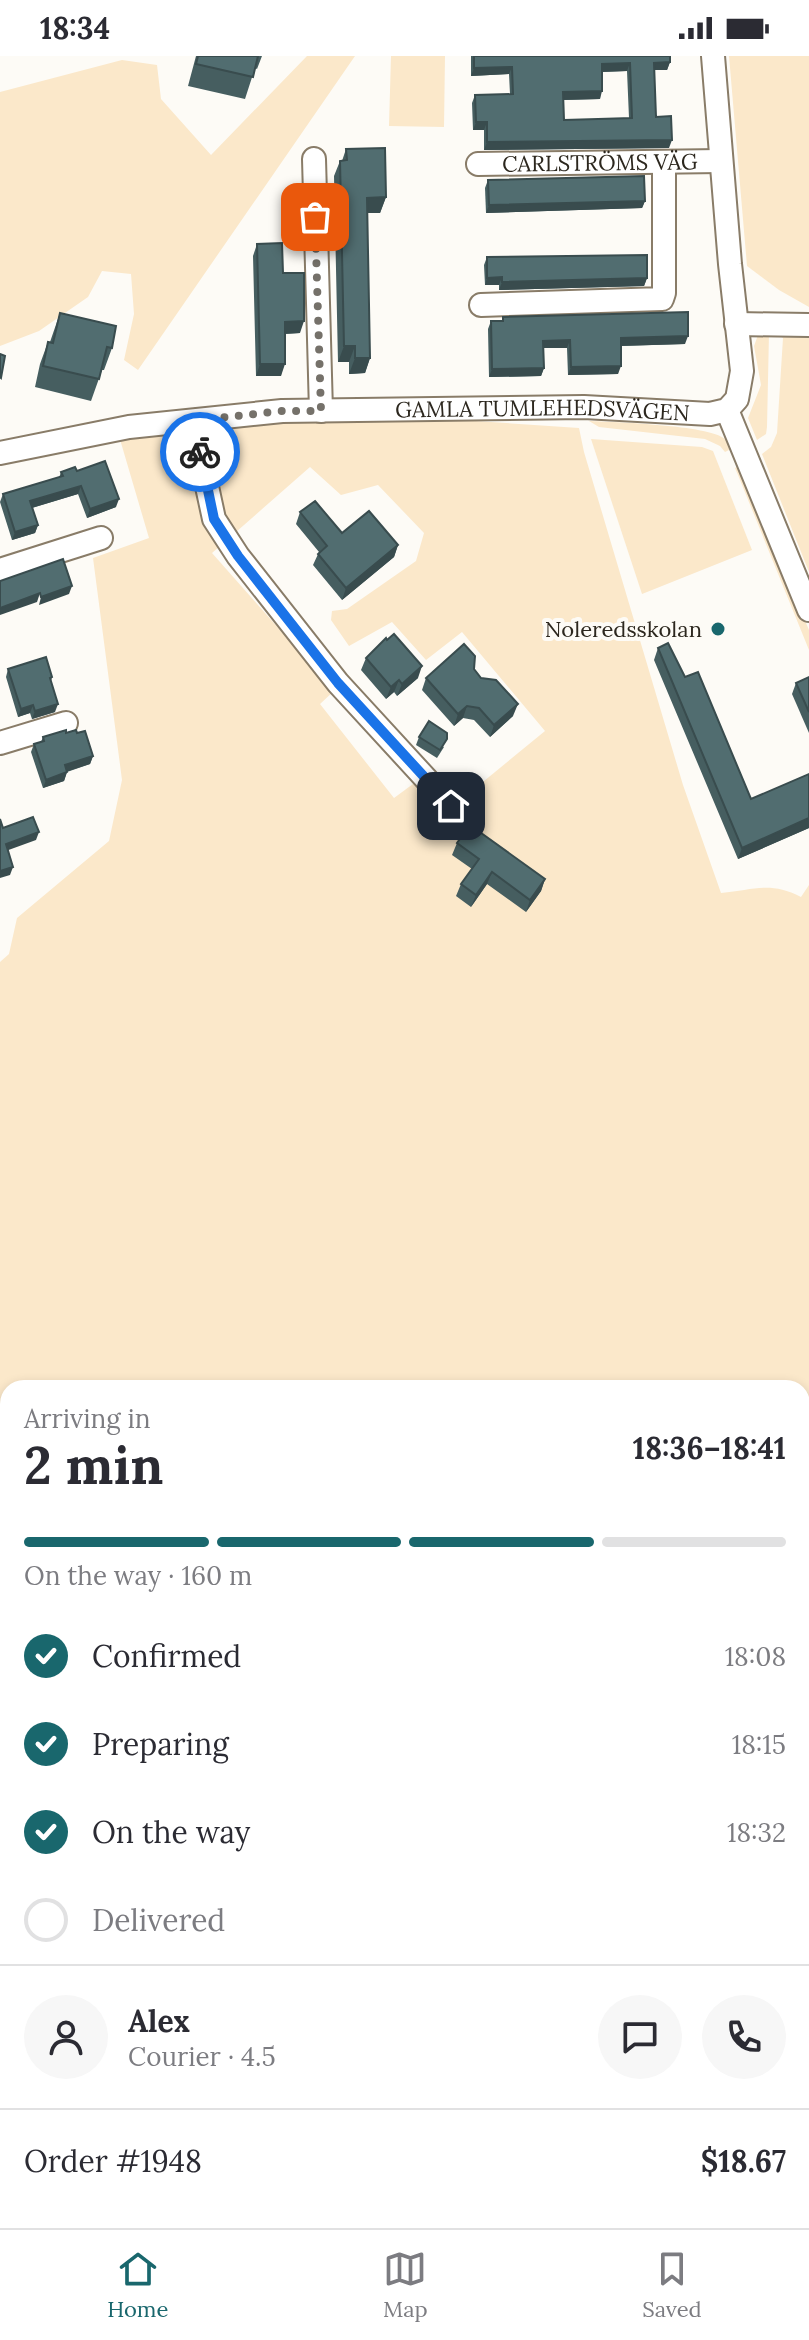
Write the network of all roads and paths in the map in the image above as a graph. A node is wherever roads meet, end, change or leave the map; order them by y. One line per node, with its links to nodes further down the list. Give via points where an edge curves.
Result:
1 (713, 56): 3 (street)
2 (314, 159): 10 (street)
3 (721, 161): 4 (street, CARLSTRÖMS VÄG); 7 (street)
4 (664, 162): 5 (street, CARLSTRÖMS VÄG); 6 (street, via 662,299)
5 (478, 164)
6 (481, 305)
7 (736, 324): 8 (street); 9 (street, via 740,393)
8 (809, 325)
9 (727, 410): 10 (street, GAMLA TUMLEHEDSVÄGEN); 15 (street)
10 (321, 411): 11 (street, GAMLA TUMLEHEDSVÄGEN)
11 (199, 420): 12 (street, GAMLA TUMLEHEDSVÄGEN, via 129,427); 18 (street, via 200,454 214,519 238,556 338,683)
12 (0, 453)
13 (101, 538): 14 (street)
14 (0, 570)
15 (809, 610)
16 (66, 723): 17 (street)
17 (0, 743)
18 (451, 806)

